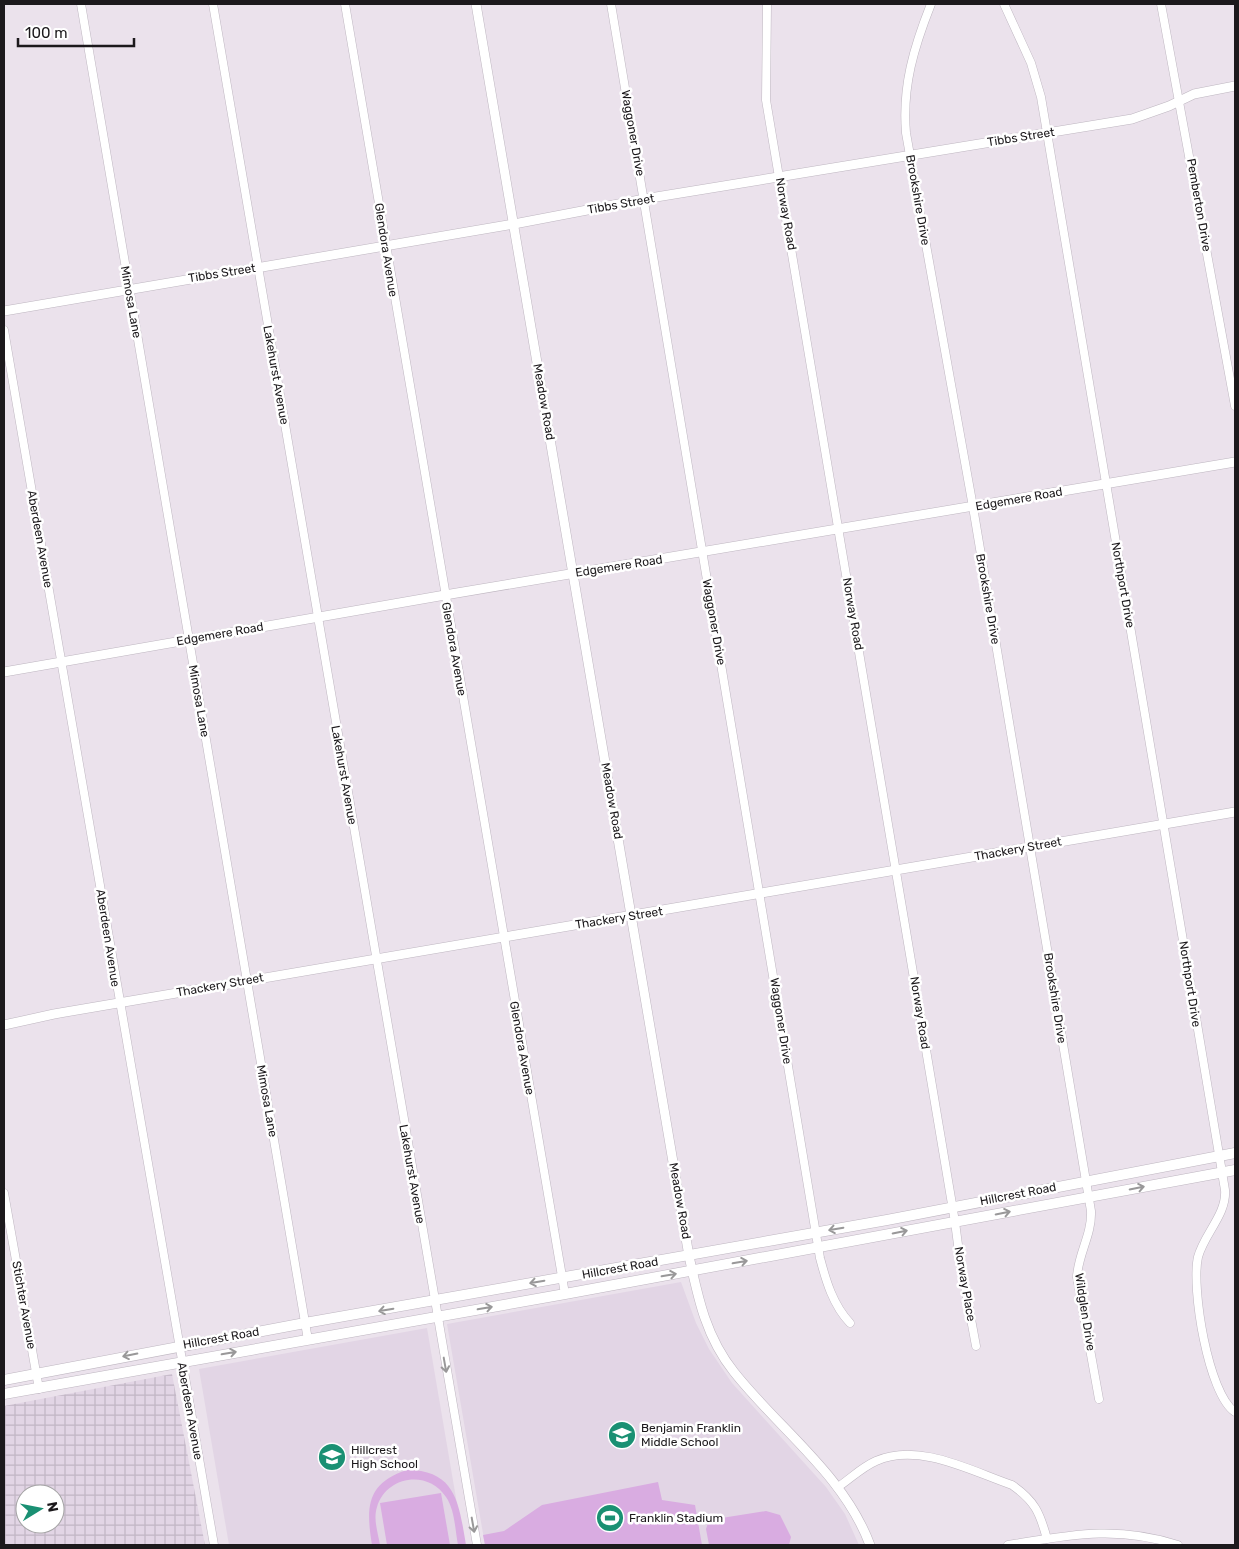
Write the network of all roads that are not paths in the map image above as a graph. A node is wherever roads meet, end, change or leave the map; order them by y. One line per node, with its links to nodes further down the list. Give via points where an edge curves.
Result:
1 (81, 4): 19 (street, Mimosa Lane)
2 (213, 4): 18 (street, Lakehurst Avenue)
3 (345, 4): 17 (street, Glendora Avenue)
4 (476, 4): 16 (street, Meadow Road)
5 (611, 4): 15 (street, Waggoner Drive)
6 (767, 4): 14 (street, Norway Road, via 766,100)
7 (931, 4): 13 (street, Brookshire Drive, via 916,44 905,96)
8 (1004, 4): 12 (street, Northport Drive, via 1031,63)
9 (1161, 4): 11 (street, Pemberton Drive)
10 (1235, 86): 11 (street, Tibbs Street, via 1194,94)
11 (1180, 101): 12 (street, Tibbs Street, via 1132,119); 22 (street, Pemberton Drive)
12 (1047, 133): 13 (street, Tibbs Street); 24 (street, Northport Drive)
13 (910, 156): 14 (street, Tibbs Street); 25 (street, Brookshire Drive)
14 (780, 178): 15 (street, Tibbs Street); 26 (street, Norway Road)
15 (644, 200): 16 (street, Tibbs Street); 27 (street, Waggoner Drive)
16 (514, 224): 17 (street, Tibbs Street); 28 (street, Meadow Road)
17 (385, 246): 18 (street, Tibbs Street); 29 (street, Glendora Avenue)
18 (257, 268): 19 (street, Tibbs Street); 30 (street, Lakehurst Avenue)
19 (129, 288): 20 (street, Tibbs Street); 31 (street, Mimosa Lane)
20 (4, 311)
21 (4, 330): 32 (street, Aberdeen Avenue)
22 (1235, 406)
23 (1235, 462): 24 (street, Edgemere Road)
24 (1106, 484): 25 (street, Edgemere Road); 35 (street, Northport Drive)
25 (972, 507): 26 (street, Edgemere Road); 36 (street, Brookshire Drive)
26 (839, 529): 27 (street, Edgemere Road); 37 (street, Norway Road)
27 (703, 552): 28 (street, Edgemere Road); 38 (street, Waggoner Drive)
28 (573, 574): 29 (street, Edgemere Road); 39 (street, Meadow Road)
29 (445, 595): 30 (street, Edgemere Road); 40 (street, Glendora Avenue)
30 (317, 618): 31 (street, Edgemere Road); 41 (street, Lakehurst Avenue)
31 (189, 640): 32 (street, Edgemere Road); 42 (street, Mimosa Lane)
32 (62, 662): 33 (street, Edgemere Road); 43 (street, Aberdeen Avenue)
33 (4, 672)
34 (1235, 812): 35 (street, Thackery Street)
35 (1164, 824): 36 (street, Thackery Street); 46 (street, Northport Drive)
36 (1030, 847): 37 (street, Thackery Street); 49 (street, Brookshire Drive)
37 (896, 870): 38 (street, Thackery Street); 52 (street, Norway Road)
38 (760, 894): 39 (street, Thackery Street); 54 (street, Waggoner Drive)
39 (632, 916): 40 (street, Thackery Street); 55 (street, Meadow Road)
40 (503, 938): 41 (street, Thackery Street); 57 (street, Glendora Avenue)
41 (375, 959): 42 (street, Thackery Street); 59 (street, Lakehurst Avenue)
42 (247, 981): 43 (street, Thackery Street); 61 (street, Mimosa Lane)
43 (118, 1003): 44 (street, Thackery Street); 64 (street, Aberdeen Avenue)
44 (4, 1025)
45 (1235, 1153): 46 (main road, Hillcrest Road)
46 (1219, 1156): 48 (street, Northport Drive); 49 (main road, Hillcrest Road)
47 (1235, 1170): 48 (main road, Hillcrest Road)
48 (1222, 1172): 51 (main road, Hillcrest Road, one-way to 48); 72 (street, via 1224,1204 1200,1250 1195,1278 1213,1377 1224,1401)
49 (1086, 1181): 51 (street, Brookshire Drive); 52 (main road, Hillcrest Road)
50 (4, 1193): 67 (street, Stichter Avenue)
51 (1089, 1197): 53 (main road, Hillcrest Road, one-way to 51); 71 (street, Wildglen Drive, via 1090,1228 1077,1277)
52 (953, 1207): 53 (street, Norway Road); 54 (main road, Hillcrest Road, one-way to 54)
53 (955, 1222): 54 (main road, Hillcrest Road, one-way to 53); 65 (street, Norway Place)
54 (817, 1240): 55 (main road, Hillcrest Road); 56 (main road, Hillcrest Road, one-way to 54); 62 (street, Waggoner Drive, via 828,1286)
55 (689, 1256): 56 (street, Meadow Road); 57 (main road, Hillcrest Road)
56 (692, 1271): 58 (main road, Hillcrest Road, one-way to 56); 73 (street, Meadow Road, via 699,1306 708,1328 733,1371)
57 (561, 1278): 58 (street, Glendora Avenue); 59 (main road, Hillcrest Road, one-way to 59)
58 (564, 1294): 60 (main road, Hillcrest Road, one-way to 58)
59 (434, 1301): 60 (street, Lakehurst Avenue); 61 (main road, Hillcrest Road, one-way to 61)
60 (436, 1317): 63 (main road, Hillcrest Road); 76 (street, Lakehurst Avenue, one-way to 76)
61 (305, 1323): 63 (street, Mimosa Lane); 64 (main road, Hillcrest Road)
62 (850, 1323)
63 (308, 1340): 66 (main road, Hillcrest Road, one-way to 63)
64 (178, 1346): 66 (street, Aberdeen Avenue); 67 (main road, Hillcrest Road, one-way to 67)
65 (976, 1346)
66 (181, 1361): 69 (main road, Hillcrest Road); 75 (street, Aberdeen Avenue)
67 (36, 1373): 68 (main road, Hillcrest Road); 69 (street, Stichter Avenue)
68 (4, 1380)
69 (39, 1388): 70 (main road, Hillcrest Road)
70 (4, 1394)
71 (1099, 1398)
72 (1235, 1412)
73 (838, 1487): 74 (street, via 875,1462 895,1455 922,1454 1012,1485 1024,1493 1037,1508); 77 (street, Meadow Road)
74 (1047, 1539): 78 (street); 79 (street, via 1110,1532 1145,1536)
75 (214, 1545)
76 (477, 1545)
77 (870, 1545)
78 (1008, 1545)
79 (1178, 1545)

